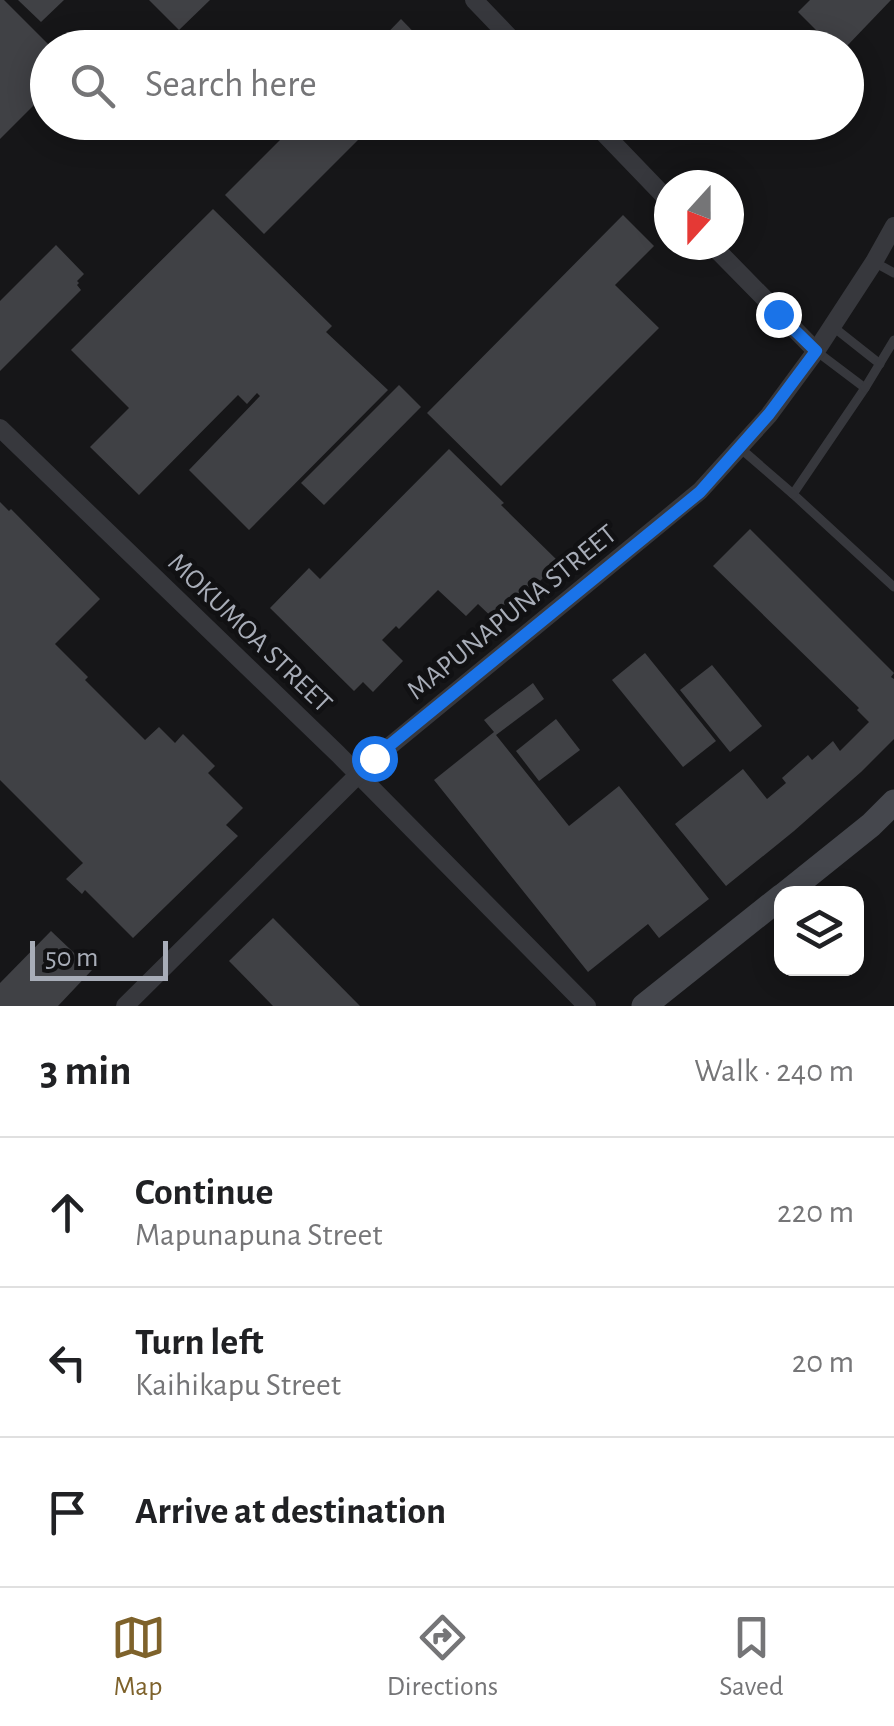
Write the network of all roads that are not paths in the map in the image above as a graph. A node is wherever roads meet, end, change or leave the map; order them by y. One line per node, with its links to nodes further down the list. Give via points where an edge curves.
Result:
1 (474, 0): 2 (street)
2 (503, 30)
3 (610, 140): 4 (street)
4 (654, 185)
5 (894, 226): 7 (street, MAPUNAPUNA STREET)
6 (727, 260): 11 (street)
7 (874, 262): 8 (lane); 9 (street, MAPUNAPUNA STREET)
8 (894, 273)
9 (832, 326): 11 (street, MAPUNAPUNA STREET); 12 (lane)
10 (894, 340): 12 (lane)
11 (816, 351): 13 (lane); 15 (street, MAPUNAPUNA STREET)
12 (880, 364): 13 (lane)
13 (864, 388): 16 (lane)
14 (0, 428): 18 (street, MOKUMOA STREET)
15 (740, 448): 16 (lane); 18 (street, MAPUNAPUNA STREET, via 700,492)
16 (793, 494): 17 (lane)
17 (894, 587)
18 (358, 775): 22 (street, MAPUNAPUNA STREET); 23 (street, MOKUMOA STREET)
19 (894, 802): 20 (main road)
20 (794, 886)
21 (774, 902): 24 (main road)
22 (124, 1006)
23 (587, 1006)
24 (644, 1006)

